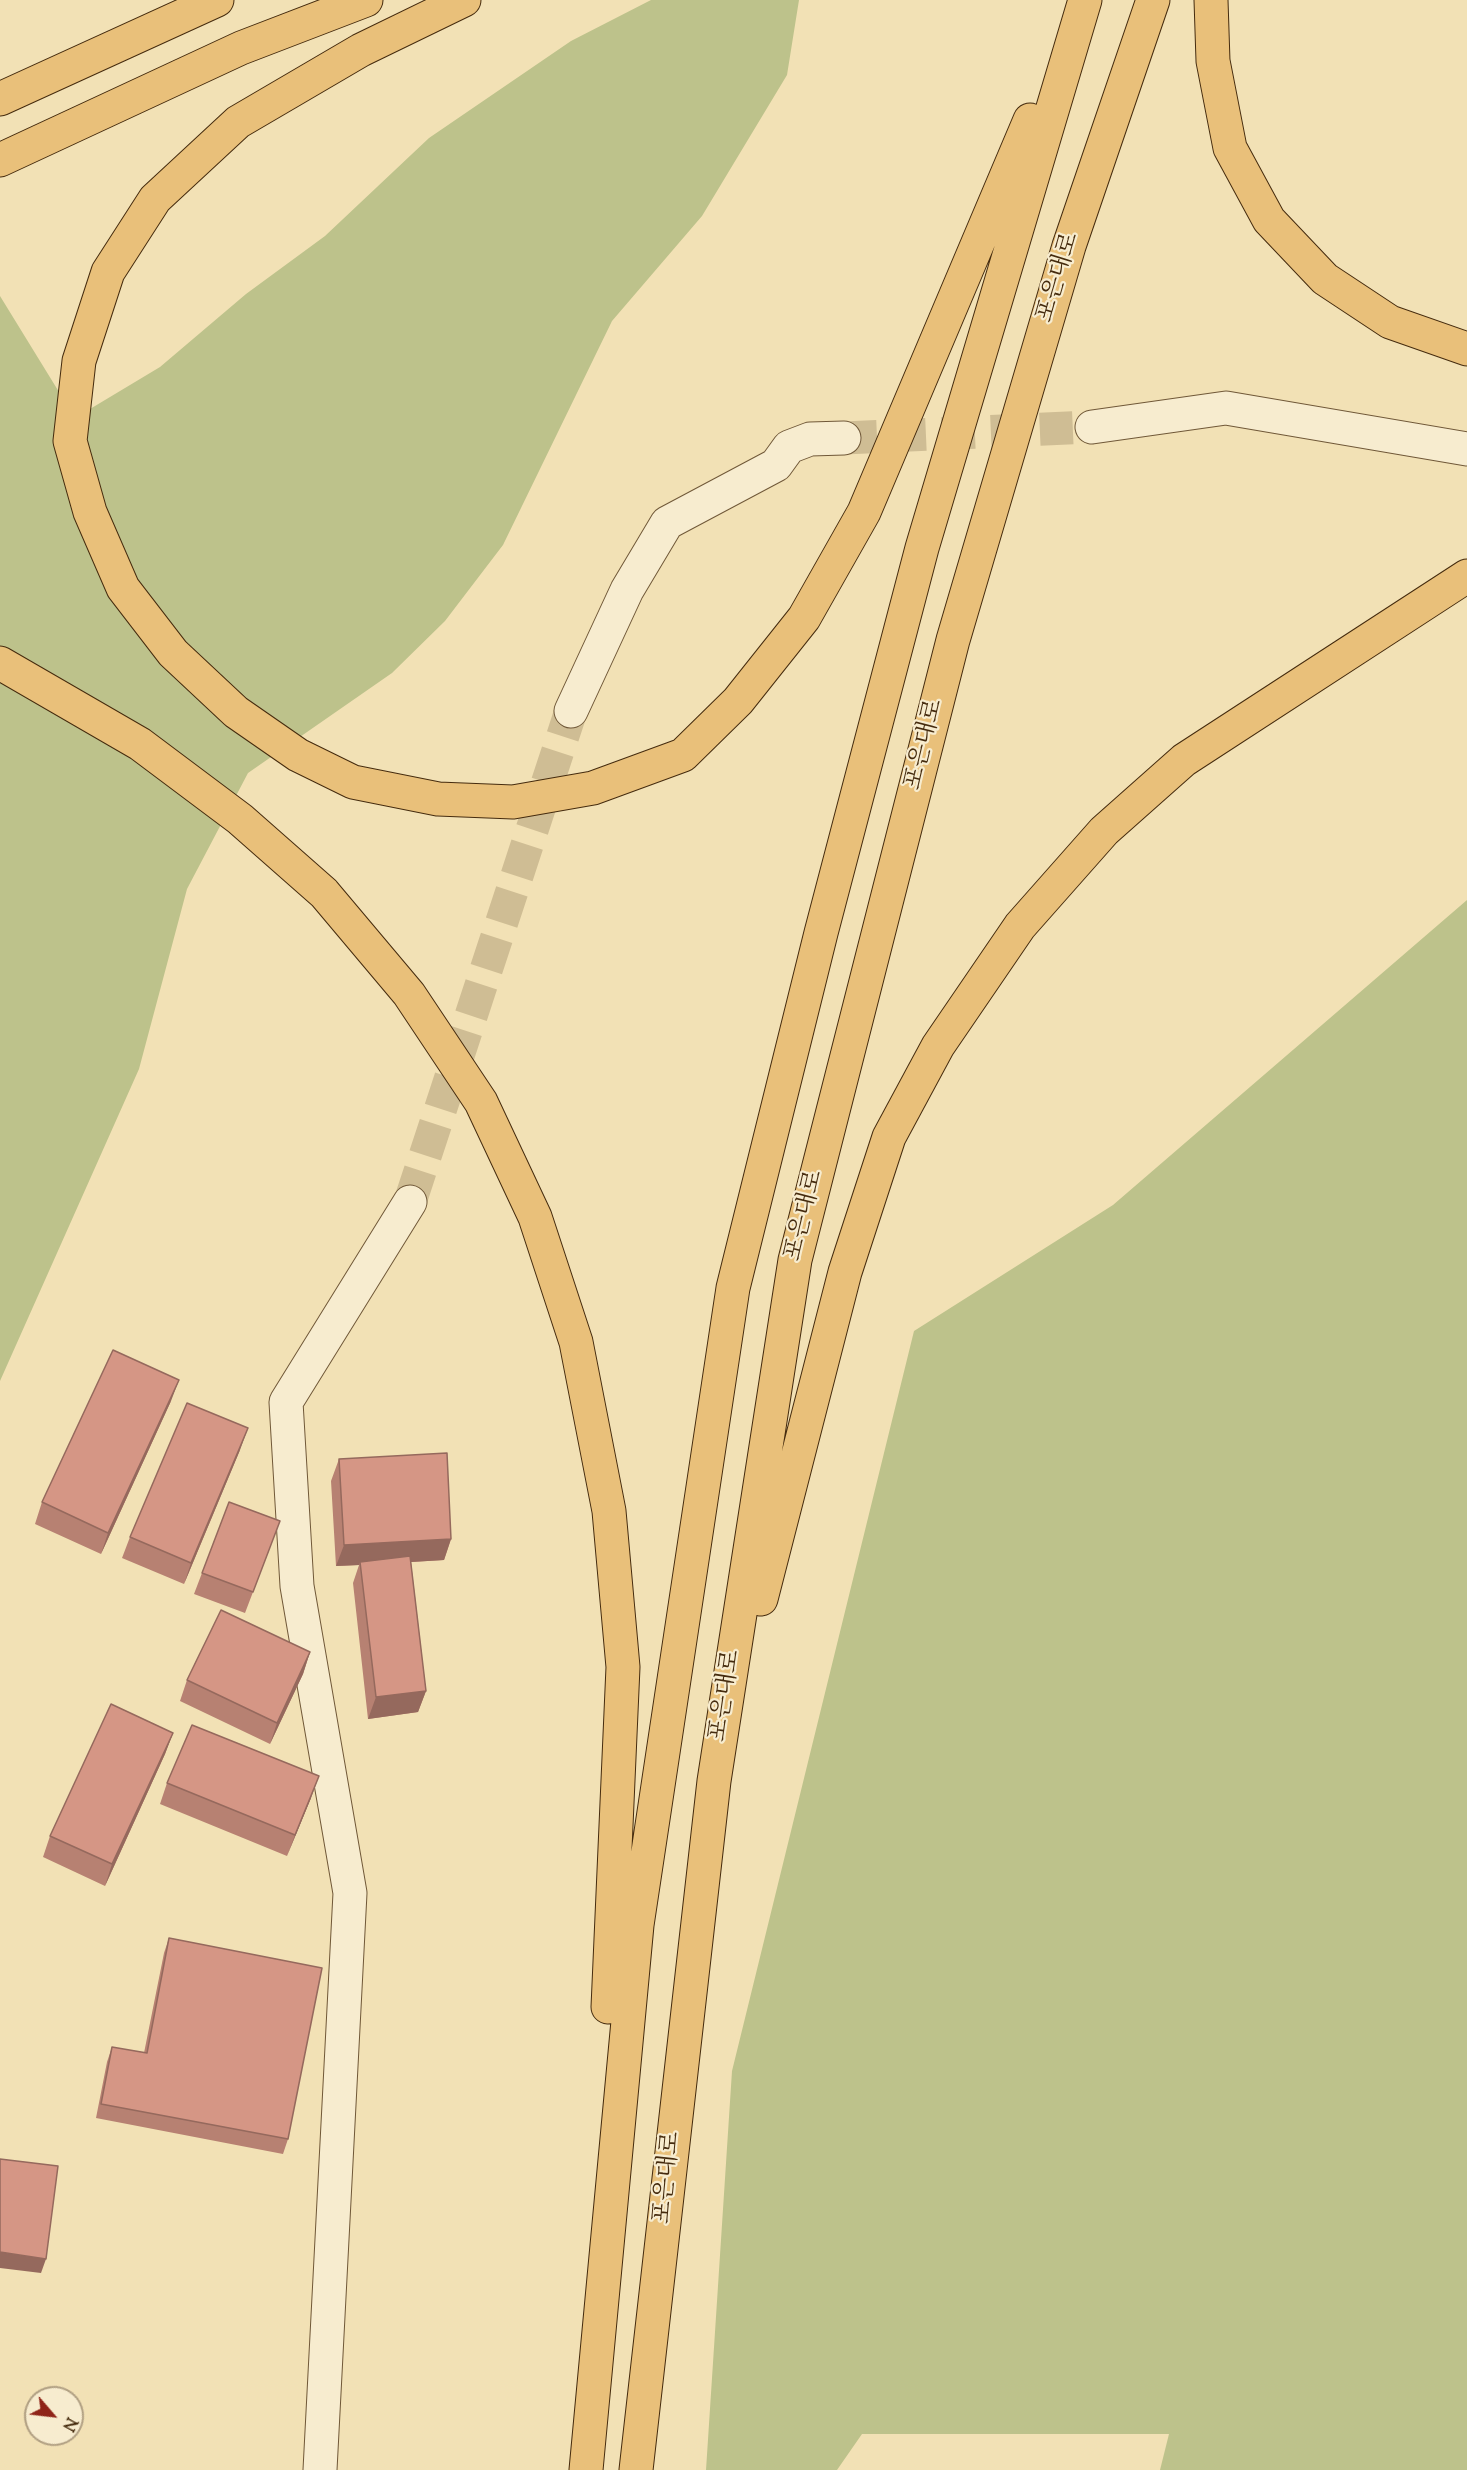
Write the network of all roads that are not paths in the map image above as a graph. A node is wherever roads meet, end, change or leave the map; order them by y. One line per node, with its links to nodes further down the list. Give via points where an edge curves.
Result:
1 (217, 0): 7 (highway)
2 (366, 0): 8 (highway, via 240,48)
3 (464, 0): 4 (highway, via 361,50 237,122 155,199 108,272 79,361 70,441 90,512 123,588 173,653 236,712 298,755 353,782 438,799 513,802 593,788 683,754 738,702 804,618 864,512)
4 (1083, 0): 18 (highway, via 922,548 733,1288 637,1925)
5 (1154, 0): 17 (highway, 포은대로, via 1069,246 953,640 795,1260)
6 (1212, 0): 9 (highway, via 1213,61 1230,148 1269,220 1325,279 1390,322)
7 (0, 99)
8 (0, 160)
9 (1467, 350)
10 (1092, 427): 12 (street, via 1226,408)
11 (844, 438): 15 (street, via 810,439 789,447 776,465 667,523 627,590)
12 (1467, 449)
13 (1467, 576): 17 (highway, via 1184,760 1104,831 1020,926 938,1046 889,1137 845,1272)
14 (0, 663): 18 (highway, via 140,744 240,819 324,893 410,994 481,1102 535,1217 579,1353 609,1512 623,1667)
15 (571, 711)
16 (410, 1202): 19 (street, via 286,1402 297,1586 350,1893)
17 (714, 1781): 21 (highway, 포은대로)
18 (591, 2413): 20 (highway)
19 (320, 2470)
20 (586, 2470)
21 (636, 2470)

